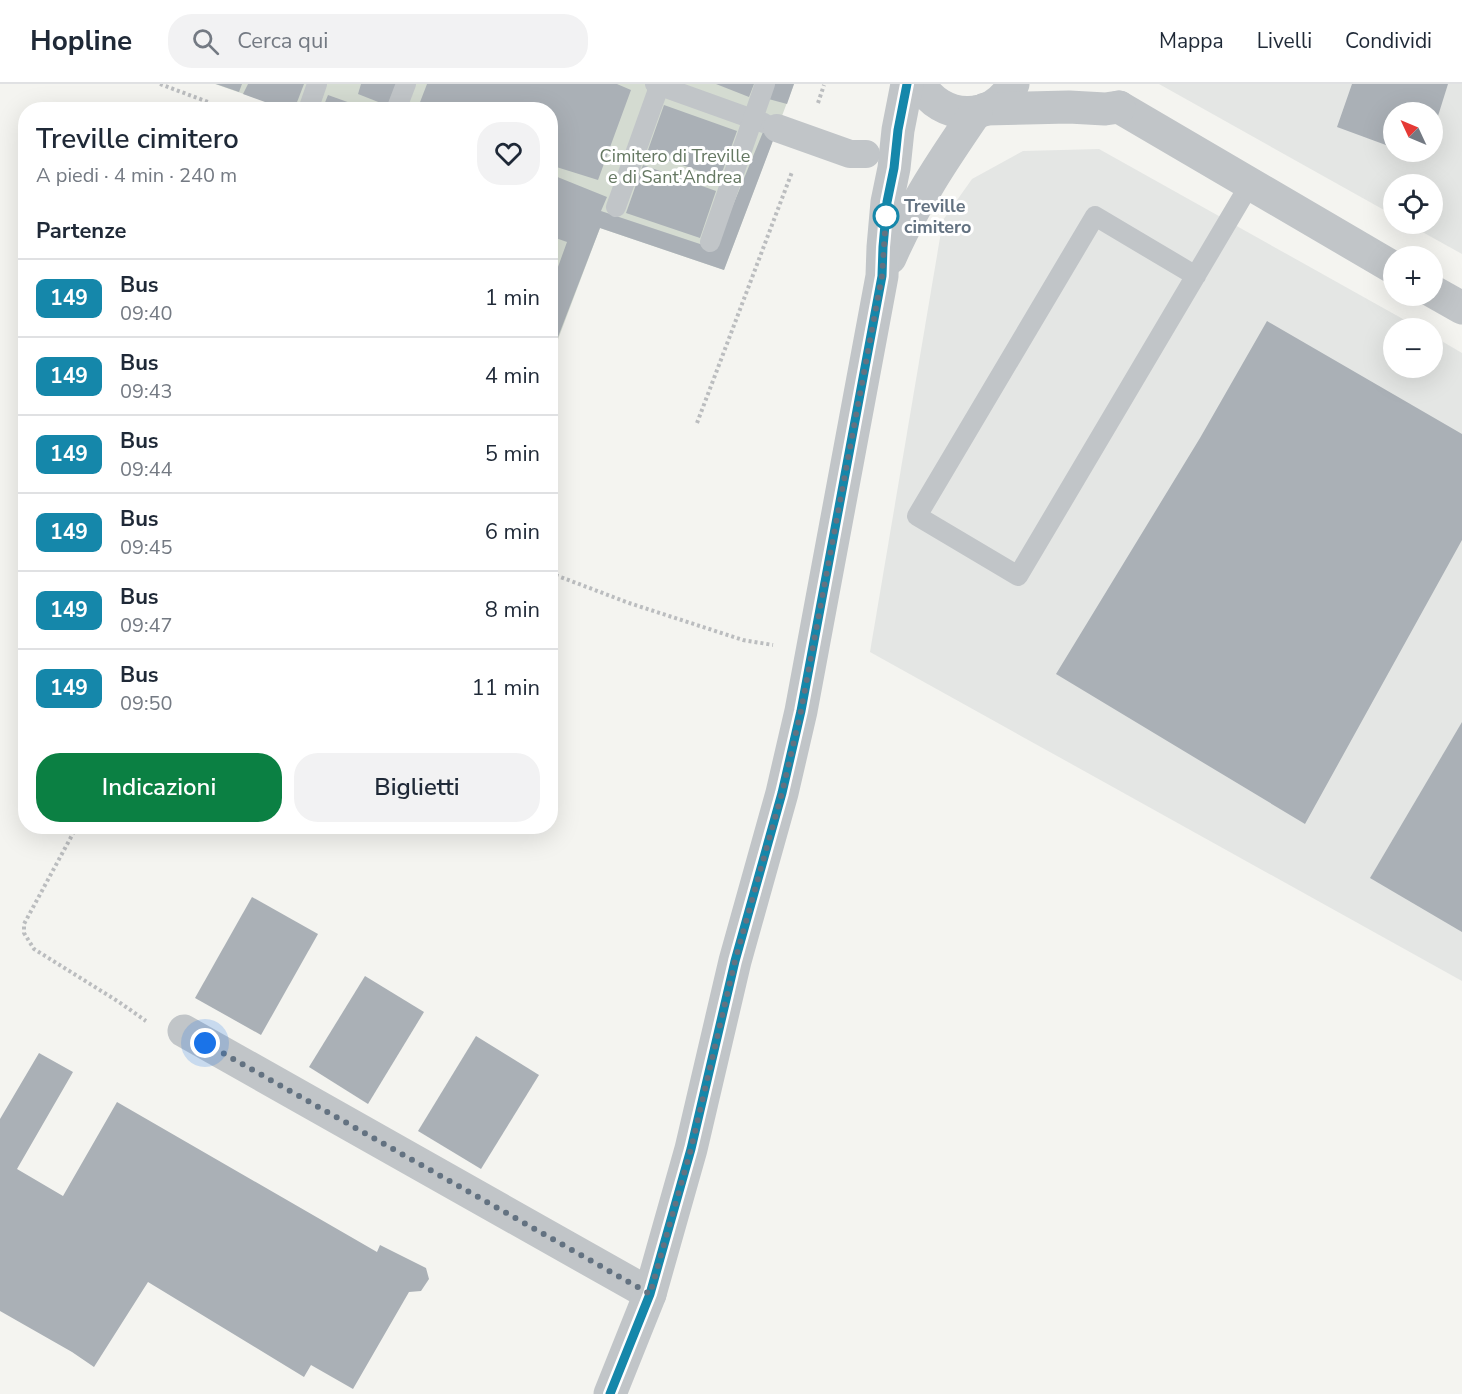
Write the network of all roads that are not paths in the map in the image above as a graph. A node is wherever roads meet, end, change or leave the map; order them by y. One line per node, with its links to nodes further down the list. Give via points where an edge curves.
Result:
1 (317, 84): 9 (lane)
2 (406, 84): 10 (lane)
3 (658, 84): 13 (lane); 16 (lane)
4 (765, 84): 13 (lane)
5 (907, 84): 19 (street, via 887,202)
6 (920, 84): 12 (street, via 938,105 969,113)
7 (1012, 84): 12 (street, via 999,101)
8 (1092, 84): 11 (street)
9 (311, 102)
10 (399, 102)
11 (1119, 107): 12 (street); 15 (street)
12 (980, 110): 19 (street, via 918,200)
13 (765, 123): 14 (street, via 850,154); 17 (lane)
14 (866, 154)
15 (1250, 184): 18 (street); 20 (lane)
16 (615, 207)
17 (710, 242)
18 (1383, 262)
19 (882, 276): 24 (street, via 801,711 735,961 691,1149)
20 (1196, 276): 20 (lane, via 1095,216 917,516 1018,576)
21 (1443, 297): 22 (street)
22 (1462, 308)
23 (184, 1031): 24 (street)
24 (650, 1294): 25 (street)
25 (610, 1394)

